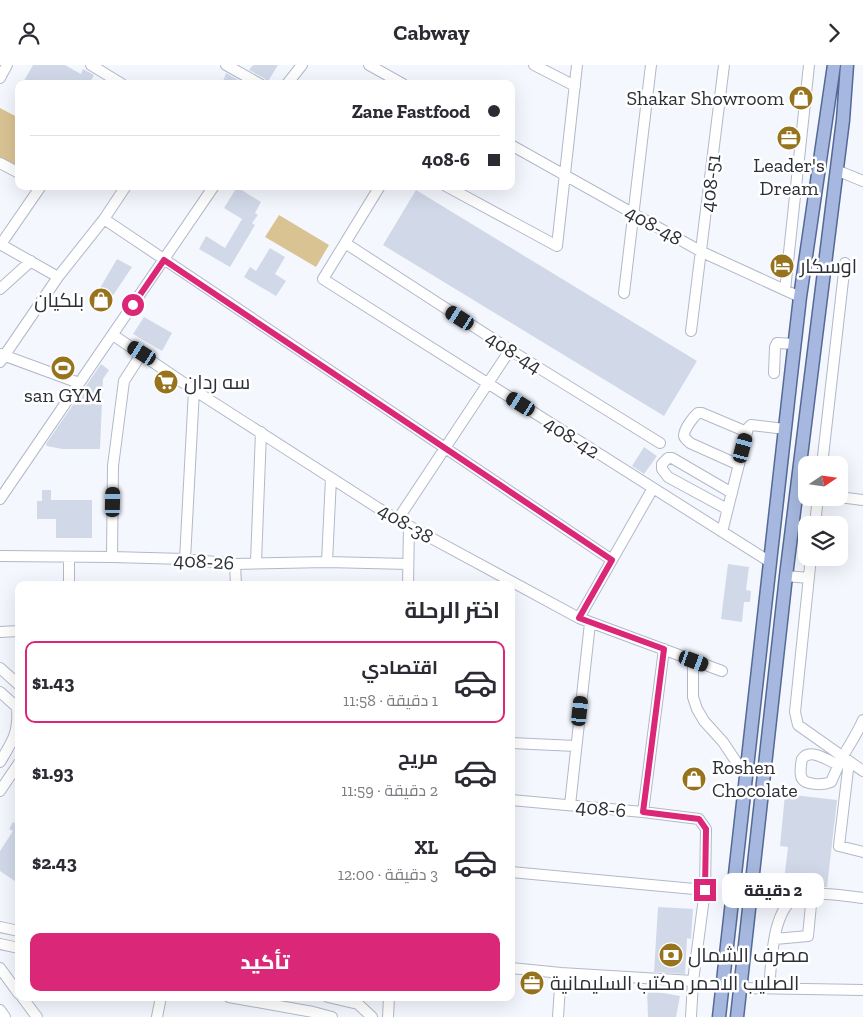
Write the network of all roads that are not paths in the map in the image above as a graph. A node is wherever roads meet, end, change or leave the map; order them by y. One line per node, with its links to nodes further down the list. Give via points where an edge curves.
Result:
1 (7, 65): 13 (street)
2 (91, 65): 14 (street)
3 (226, 65): 15 (street)
4 (302, 65): 16 (street)
5 (369, 65): 17 (street)
6 (534, 65): 18 (street)
7 (577, 65): 18 (street)
8 (651, 65): 30 (street)
9 (724, 65): 34 (street, 408-51)
10 (809, 65): 40 (street)
11 (834, 65): 42 (main road)
12 (847, 65): 21 (main road)
13 (0, 78)
14 (109, 80)
15 (253, 80)
16 (290, 80)
17 (396, 80)
18 (575, 86): 23 (street)
19 (515, 147): 23 (street, 408-48)
20 (0, 163): 22 (street)
21 (836, 170): 24 (street); 81 (main road)
22 (15, 171)
23 (565, 175): 29 (street, via 557,246); 30 (street, 408-48)
24 (863, 181)
25 (38, 190): 33 (street)
26 (123, 190): 31 (street)
27 (211, 190): 35 (street)
28 (378, 190): 32 (street)
29 (453, 190)
30 (635, 214): 34 (street, 408-48); 41 (street)
31 (104, 219): 35 (street); 38 (street)
32 (345, 243): 46 (street, 408-44); 51 (street, 408-42, via 323,279)
33 (1, 244): 36 (street)
34 (702, 252): 40 (street, 408-48); 43 (street, 408-51)
35 (164, 260): 44 (street); 57 (street)
36 (31, 261): 38 (street); 39 (street)
37 (845, 263): 58 (street)
38 (58, 277): 48 (street)
39 (0, 289)
40 (785, 290): 42 (street, 408-48)
41 (624, 293)
42 (800, 297): 45 (main road)
43 (691, 331)
44 (113, 335): 47 (street, 408-38); 50 (street)
45 (795, 344): 49 (street, via 777,343); 53 (main road)
46 (510, 350): 51 (street); 56 (street, 408-44)
47 (142, 353): 52 (street, 408-38); 72 (street, via 124,381 113,466)
48 (2, 357): 50 (street)
49 (774, 373)
50 (79, 383): 64 (street)
51 (487, 383): 57 (street); 61 (street, 408-42)
52 (194, 389): 54 (street, 408-38); 73 (street)
53 (785, 429): 55 (street, via 751,425); 77 (main road)
54 (261, 432): 60 (street, 408-38); 75 (street)
55 (747, 432): 59 (street); 59 (street, via 698,413 684,435 690,443)
56 (660, 443)
57 (446, 448): 67 (street); 74 (street)
58 (823, 456)
59 (739, 465): 62 (street)
60 (331, 478): 67 (street, 408-38); 76 (street)
61 (653, 488): 69 (street, 408-42); 74 (street)
62 (732, 493): 66 (street); 66 (street, via 672,458 662,464 668,477)
63 (848, 498): 65 (street)
64 (0, 499)
65 (863, 500)
66 (727, 509): 69 (street)
67 (398, 519): 68 (street, 408-38)
68 (410, 526): 79 (street); 86 (street, 408-38)
69 (722, 532): 77 (street, 408-42)
70 (0, 556): 71 (street, 408-26)
71 (69, 557): 72 (street, 408-26); 83 (street)
72 (112, 557): 73 (street, 408-26)
73 (185, 559): 78 (street, 408-26)
74 (612, 560): 88 (street)
75 (256, 562): 76 (street, 408-26); 78 (street, 408-26)
76 (327, 562): 79 (street, 408-26)
77 (770, 562): 107 (main road)
78 (235, 564): 84 (street)
79 (408, 564): 85 (street)
80 (810, 566): 82 (street)
81 (786, 576): 82 (street); 128 (main road)
82 (809, 578): 103 (street, via 796,719 798,725)
83 (69, 581)
84 (236, 581)
85 (408, 581)
86 (511, 581)
87 (515, 583): 88 (street, 408-38)
88 (579, 618): 89 (street, 408-38)
89 (590, 623): 92 (street, 408-38); 102 (street)
90 (15, 631): 91 (street)
91 (0, 632)
92 (664, 649): 93 (street, 408-38); 111 (street)
93 (694, 661): 95 (street, 408-38); 107 (street, via 693,697 697,709)
94 (0, 668): 96 (street)
95 (722, 671)
96 (15, 681)
97 (0, 692): 98 (street)
98 (15, 706)
99 (862, 725): 103 (street)
100 (15, 736): 104 (street)
101 (515, 743): 102 (street)
102 (576, 747): 110 (street)
103 (843, 761): 106 (street); 112 (street, via 839,845)
104 (0, 763)
105 (15, 769): 108 (street)
106 (863, 771)
107 (745, 775): 125 (main road)
108 (0, 791)
109 (515, 800): 110 (street, 408-6)
110 (570, 805): 111 (street, 408-6)
111 (643, 812): 114 (street, 408-6, via 699,819 706,829)
112 (863, 852)
113 (515, 872): 114 (street)
114 (705, 890): 126 (street, 408-6)
115 (812, 894): 116 (street); 119 (street, via 794,898 788,904 780,918); 119 (street, via 808,936)
116 (863, 898)
117 (0, 927): 118 (street)
118 (15, 930)
119 (775, 939): 129 (street)
120 (0, 944): 121 (street)
121 (15, 947)
122 (0, 968): 127 (street)
123 (515, 968): 124 (street)
124 (560, 973): 126 (street); 145 (street)
125 (723, 979): 147 (main road); 148 (main road)
126 (693, 981): 146 (street, 408-6)
127 (4, 982): 131 (street)
128 (741, 988): 129 (street); 149 (main road); 150 (main road)
129 (769, 988): 130 (street)
130 (863, 990)
131 (15, 991)
132 (25, 1001): 140 (street)
133 (160, 1001): 141 (street)
134 (249, 1001): 138 (street)
135 (345, 1001): 143 (street, via 358,1004)
136 (389, 1001): 144 (street)
137 (0, 1010): 139 (street)
138 (313, 1014): 142 (street)
139 (5, 1017)
140 (37, 1017)
141 (157, 1017)
142 (332, 1017)
143 (372, 1017)
144 (388, 1017)
145 (558, 1017)
146 (691, 1017)
147 (719, 1017)
148 (730, 1017)
149 (736, 1017)
150 (748, 1017)

